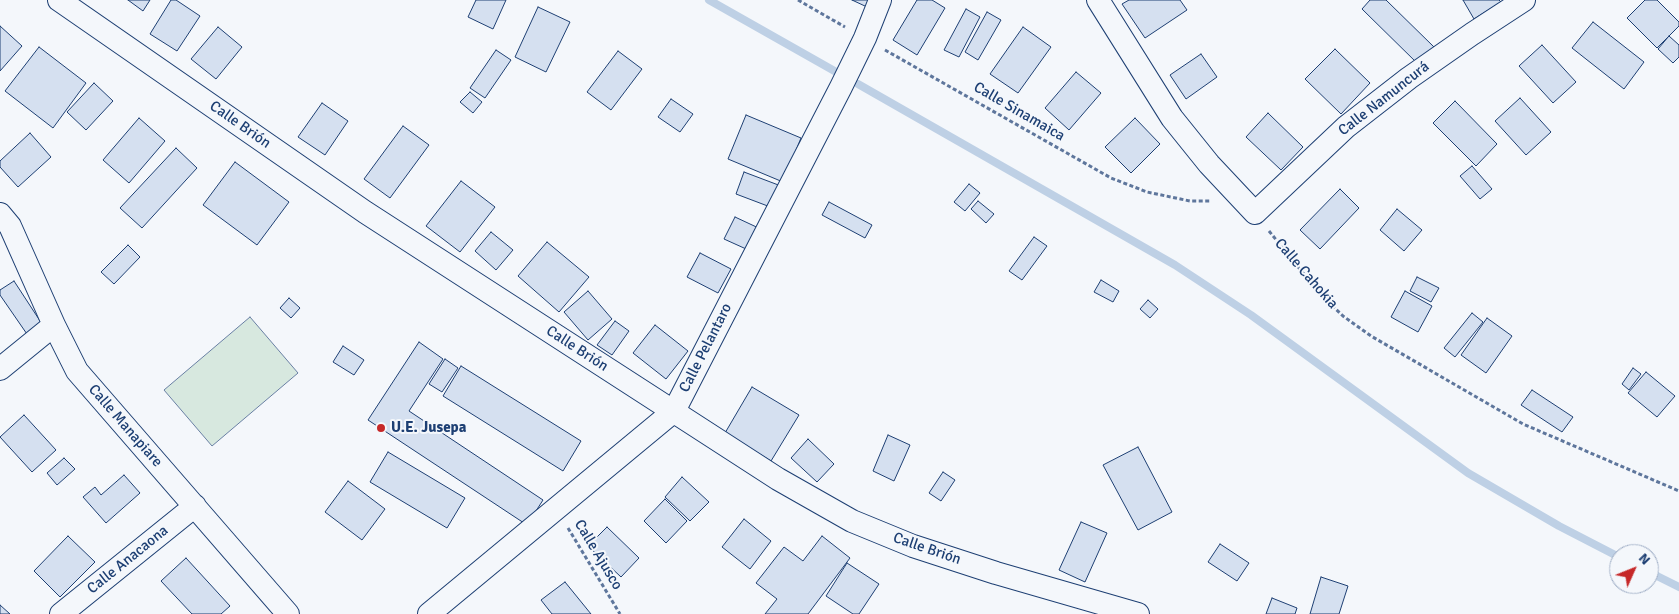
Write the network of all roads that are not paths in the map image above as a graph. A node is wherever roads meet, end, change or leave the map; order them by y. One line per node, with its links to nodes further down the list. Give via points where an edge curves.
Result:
1 (59, 0): 8 (street, Calle Brión, via 365,212)
2 (880, 0): 8 (street, Calle Pelantaro, via 865,38)
3 (1098, 0): 4 (street, Calle Namuncurá, via 1172,118 1248,206 1395,89)
4 (1524, 0)
5 (0, 214): 6 (street, Calle Manapiare, via 10,226)
6 (54, 325): 7 (street); 9 (street, Calle Manapiare, via 77,371)
7 (0, 369)
8 (674, 411): 12 (street, Calle Pelantaro); 13 (street, Calle Brión, via 778,479 852,521 913,546)
9 (195, 506): 10 (street, Calle Anacaona); 11 (street, Calle Manapiare)
10 (61, 614)
11 (288, 614)
12 (429, 614)
13 (1138, 614)

